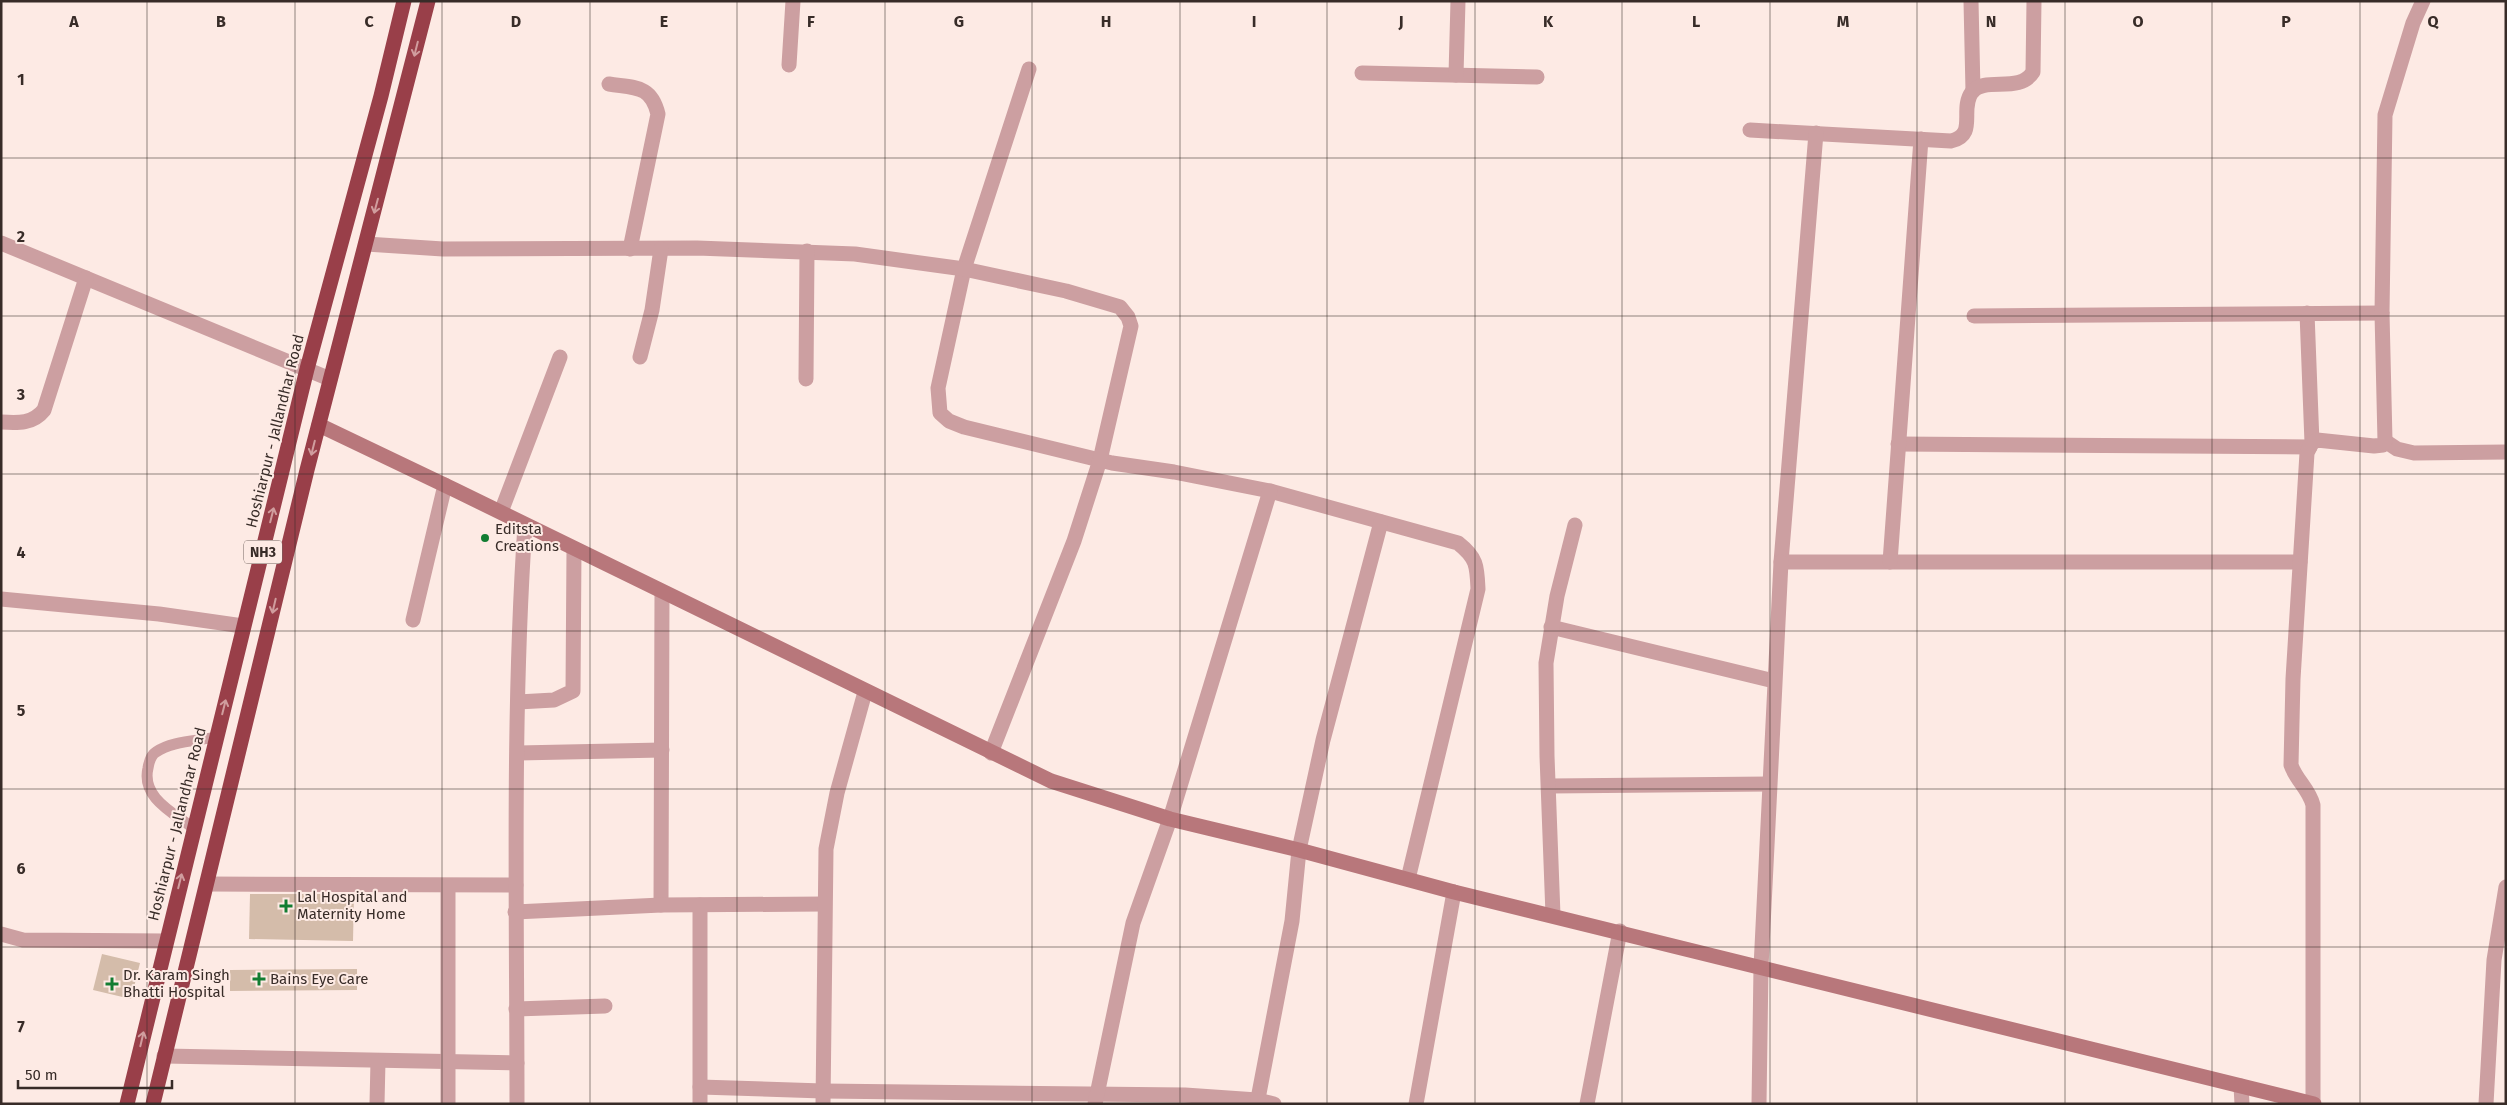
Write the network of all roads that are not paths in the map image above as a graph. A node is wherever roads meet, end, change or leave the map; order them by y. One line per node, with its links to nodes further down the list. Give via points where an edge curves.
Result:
1 (404, 1): 30 (highway, Hoshiarpur - Jallandhar Road / NH3)
2 (428, 1): 19 (highway, NH3, one-way to 19)
3 (793, 1): 8 (street)
4 (1458, 1): 11 (street)
5 (1971, 1): 14 (street)
6 (2034, 1): 14 (street, via 2034,65 2029,78)
7 (2424, 1): 26 (street, via 2413,23 2385,115)
8 (789, 66)
9 (1029, 69): 23 (street)
10 (1362, 73): 11 (street)
11 (1456, 75): 12 (street)
12 (1538, 77)
13 (609, 84): 20 (street, via 649,92 658,114)
14 (1973, 91): 17 (street, via 1964,134 1960,139)
15 (1750, 130): 16 (street)
16 (1816, 133): 17 (street); 49 (street)
17 (1921, 139): 36 (street)
18 (1, 243): 24 (street)
19 (366, 244): 20 (street, via 443,249); 31 (highway, NH3)
20 (630, 249): 21 (street)
21 (661, 249): 22 (street); 29 (street, via 652,310)
22 (807, 251): 23 (street); 32 (street)
23 (964, 269): 39 (street, via 938,388 940,413 964,427); 39 (street, via 1107,302 1120,308 1128,317 1131,326 1128,343)
24 (86, 278): 30 (street); 33 (street, via 44,410 37,418 26,422)
25 (2307, 313): 26 (street); 27 (street); 37 (street)
26 (2382, 313): 35 (street)
27 (1974, 316)
28 (560, 357): 44 (street)
29 (640, 357)
30 (307, 369): 31 (street); 40 (highway, Hoshiarpur - Jallandhar Road / NH3)
31 (330, 379): 34 (highway, NH3)
32 (806, 379)
33 (1, 422)
34 (319, 425): 41 (highway, NH3, one-way to 41); 42 (street)
35 (2385, 441): 37 (street, via 2378,446 2322,440); 38 (street, via 2397,449 2414,453)
36 (1898, 444): 37 (street); 50 (street)
37 (2311, 445): 51 (street, via 2307,459)
38 (2506, 452)
39 (1100, 460): 43 (street); 63 (street, via 1070,550)
40 (285, 463): 41 (highway); 55 (highway, Hoshiarpur - Jallandhar Road / NH3, one-way to 40)
41 (307, 470): 70 (highway, NH3, one-way to 70)
42 (445, 485): 44 (street); 54 (street)
43 (1270, 491): 45 (street); 66 (street)
44 (501, 512): 47 (street)
45 (1381, 522): 68 (street, via 1323,740); 69 (street, via 1458,543 1471,553 1477,566 1475,604)
46 (1575, 524): 56 (street)
47 (525, 525): 48 (street); 59 (street)
48 (574, 549): 52 (street); 59 (street, via 573,691 554,700)
49 (1781, 562): 50 (street); 57 (street)
50 (1890, 562): 51 (street)
51 (2300, 562): 106 (street, via 2291,764 2295,776 2311,794 2313,805)
52 (662, 592): 58 (street); 61 (street)
53 (1, 599): 55 (street, via 159,614)
54 (413, 620)
55 (243, 626): 60 (highway, Hoshiarpur - Jallandhar Road / NH3, one-way to 55)
56 (1551, 627): 57 (street); 65 (street, via 1546,663)
57 (1774, 681): 64 (street)
58 (866, 692): 63 (street); 75 (street, via 829,828)
59 (518, 702): 62 (street)
60 (216, 737): 67 (highway, Hoshiarpur - Jallandhar Road / NH3); 67 (lane, via 156,752 147,770 152,796)
61 (662, 750): 62 (street); 76 (street)
62 (518, 752): 71 (street)
63 (991, 753): 66 (street, via 1051,781)
64 (1769, 784): 65 (street); 83 (street)
65 (1550, 786): 79 (street)
66 (1170, 819): 68 (street); 93 (street, via 1133,923)
67 (194, 828): 82 (highway, Hoshiarpur - Jallandhar Road / NH3, one-way to 67)
68 (1299, 850): 69 (street); 94 (street, via 1292,921)
69 (1408, 879): 74 (street)
70 (207, 884): 72 (street); 86 (highway, NH3)
71 (516, 885): 72 (street); 78 (street)
72 (448, 886): 88 (street)
73 (2506, 888): 107 (street, via 2494,960)
74 (1454, 892): 79 (street); 102 (street)
75 (824, 904): 77 (street); 92 (street)
76 (661, 905): 77 (street); 78 (street)
77 (700, 905): 91 (street)
78 (515, 912): 85 (street)
79 (1553, 915): 80 (street)
80 (1620, 931): 83 (street); 103 (street)
81 (1, 934): 82 (street, via 23,940)
82 (166, 941): 95 (highway, Hoshiarpur - Jallandhar Road / NH3, one-way to 82)
83 (1761, 967): 90 (street); 104 (street)
84 (605, 1006): 85 (street)
85 (516, 1009): 89 (street)
86 (164, 1056): 87 (street); 96 (highway, NH3)
87 (378, 1061): 88 (street); 97 (street)
88 (448, 1063): 89 (street); 98 (street)
89 (517, 1063): 99 (street)
90 (2242, 1086): 105 (street); 106 (street)
91 (700, 1087): 92 (street); 100 (street)
92 (823, 1097): 93 (street)
93 (1096, 1099): 94 (street, via 1185,1095)
94 (1257, 1102): 101 (street)
95 (127, 1104)
96 (153, 1104)
97 (377, 1104)
98 (448, 1104)
99 (517, 1104)
100 (700, 1104)
101 (1274, 1104)
102 (1416, 1104)
103 (1587, 1104)
104 (1759, 1104)
105 (2242, 1104)
106 (2313, 1104)
107 (2486, 1104)

